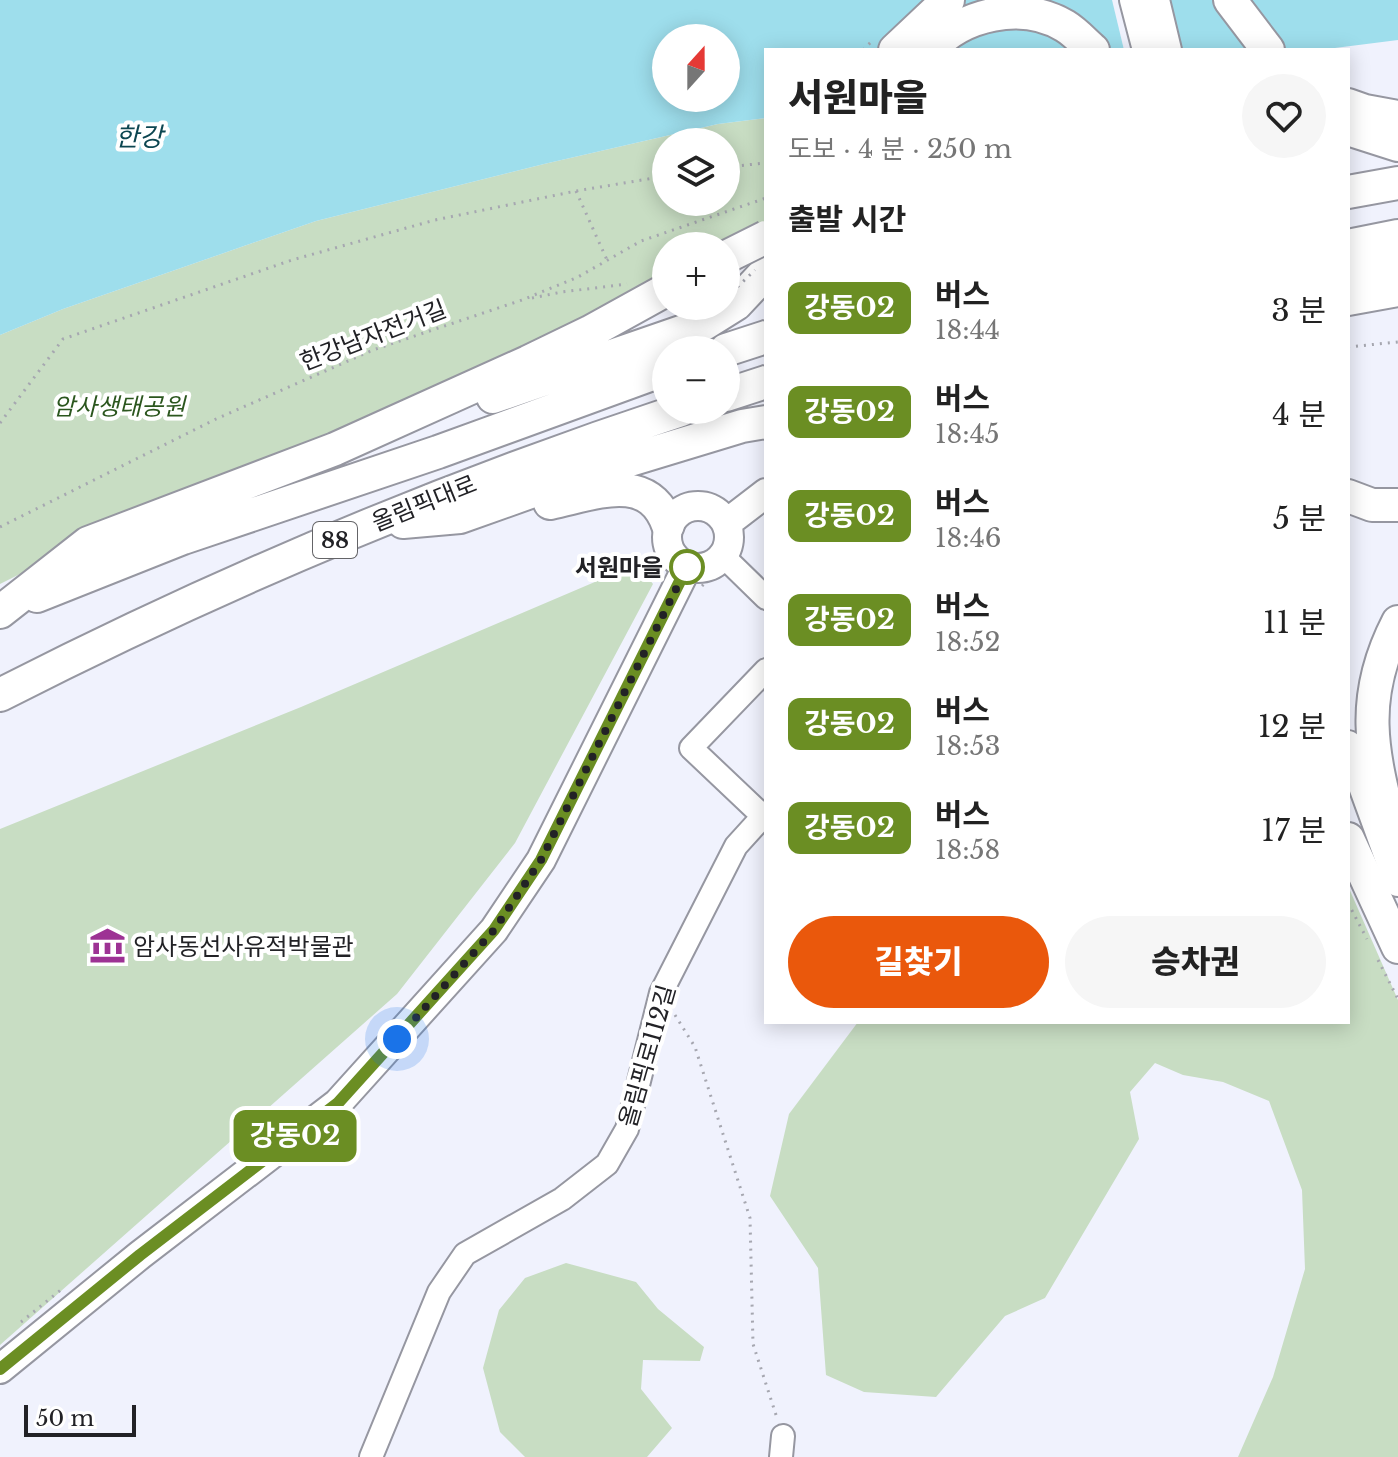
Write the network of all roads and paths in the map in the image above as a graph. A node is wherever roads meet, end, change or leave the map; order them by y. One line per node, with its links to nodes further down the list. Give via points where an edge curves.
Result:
1 (948, 0): 5 (highway)
2 (1134, 0): 8 (main road)
3 (1155, 0): 9 (main road)
4 (1230, 0): 10 (highway)
5 (897, 48)
6 (932, 48): 7 (highway, via 971,19 1001,12 1035,14 1064,25)
7 (1091, 48)
8 (1146, 48)
9 (1167, 48)
10 (1266, 48)
11 (1350, 106): 12 (highway)
12 (1398, 117)
13 (1350, 130): 14 (highway)
14 (1398, 145)
15 (764, 163): 16 (path)
16 (740, 166)
17 (1398, 176): 19 (highway)
18 (652, 178): 21 (path)
19 (1350, 179)
20 (1398, 183): 22 (highway)
21 (576, 191): 28 (path); 46 (path, via 435,220 292,260 63,339)
22 (1350, 192)
23 (764, 199): 28 (path, 한강남자전거길, via 684,224)
24 (1398, 236): 25 (highway)
25 (1350, 246)
26 (740, 257): 27 (highway, bridge)
27 (764, 257): 32 (path, bridge); 47 (highway, via 736,304 704,324)
28 (607, 260): 36 (path, 한강남자전거길)
29 (1398, 265): 30 (highway)
30 (1350, 276)
31 (629, 283): 36 (path)
32 (740, 286)
33 (1398, 290): 35 (highway)
34 (652, 298): 47 (highway, via 590,332)
35 (1350, 299)
36 (522, 300): 55 (path, 한강남자전거길, via 373,350 216,419)
37 (764, 338): 39 (highway)
38 (1398, 342): 40 (path)
39 (740, 345)
40 (1350, 347)
41 (652, 374): 59 (highway, 올림픽대로 / 88, via 183,538)
42 (764, 383): 43 (highway)
43 (740, 390)
44 (652, 420): 53 (highway, 올림픽대로 / 88, via 469,484)
45 (764, 422): 51 (highway, via 564,480)
46 (0, 423)
47 (335, 449): 59 (highway, via 88,543)
48 (764, 495): 52 (main road)
49 (1350, 497): 50 (highway, via 1372,505)
50 (1398, 505)
51 (460, 517): 53 (highway); 54 (highway, via 624,489 652,499)
52 (727, 523): 54 (main road, via 700,505 681,510); 56 (main road)
53 (371, 525): 62 (highway, 올림픽대로 / 88)
54 (668, 525): 57 (main road, via 671,554)
55 (0, 527)
56 (724, 558): 57 (main road); 57 (path, via 695,592); 58 (street)
57 (682, 577): 75 (main road, via 541,860 494,930 338,1103)
58 (764, 596)
59 (0, 613)
60 (1398, 622): 68 (highway, via 1377,675 1372,744)
61 (764, 672): 65 (street, 올림픽로112길, via 691,748)
62 (0, 695)
63 (1350, 750): 69 (main road)
64 (1350, 805): 70 (main road)
65 (764, 815)
66 (764, 817): 72 (street, 올림픽로112길, via 736,846)
67 (1350, 843): 71 (highway)
68 (1398, 855)
69 (1398, 882)
70 (1398, 937)
71 (1398, 947)
72 (661, 993): 76 (path, via 695,1047 750,1218 753,1344); 77 (street, 올림픽로112길, via 620,1144 607,1164 562,1199 465,1254 439,1292)
73 (67, 1285): 74 (path)
74 (21, 1322)
75 (0, 1369)
76 (782, 1447)
77 (371, 1457)

